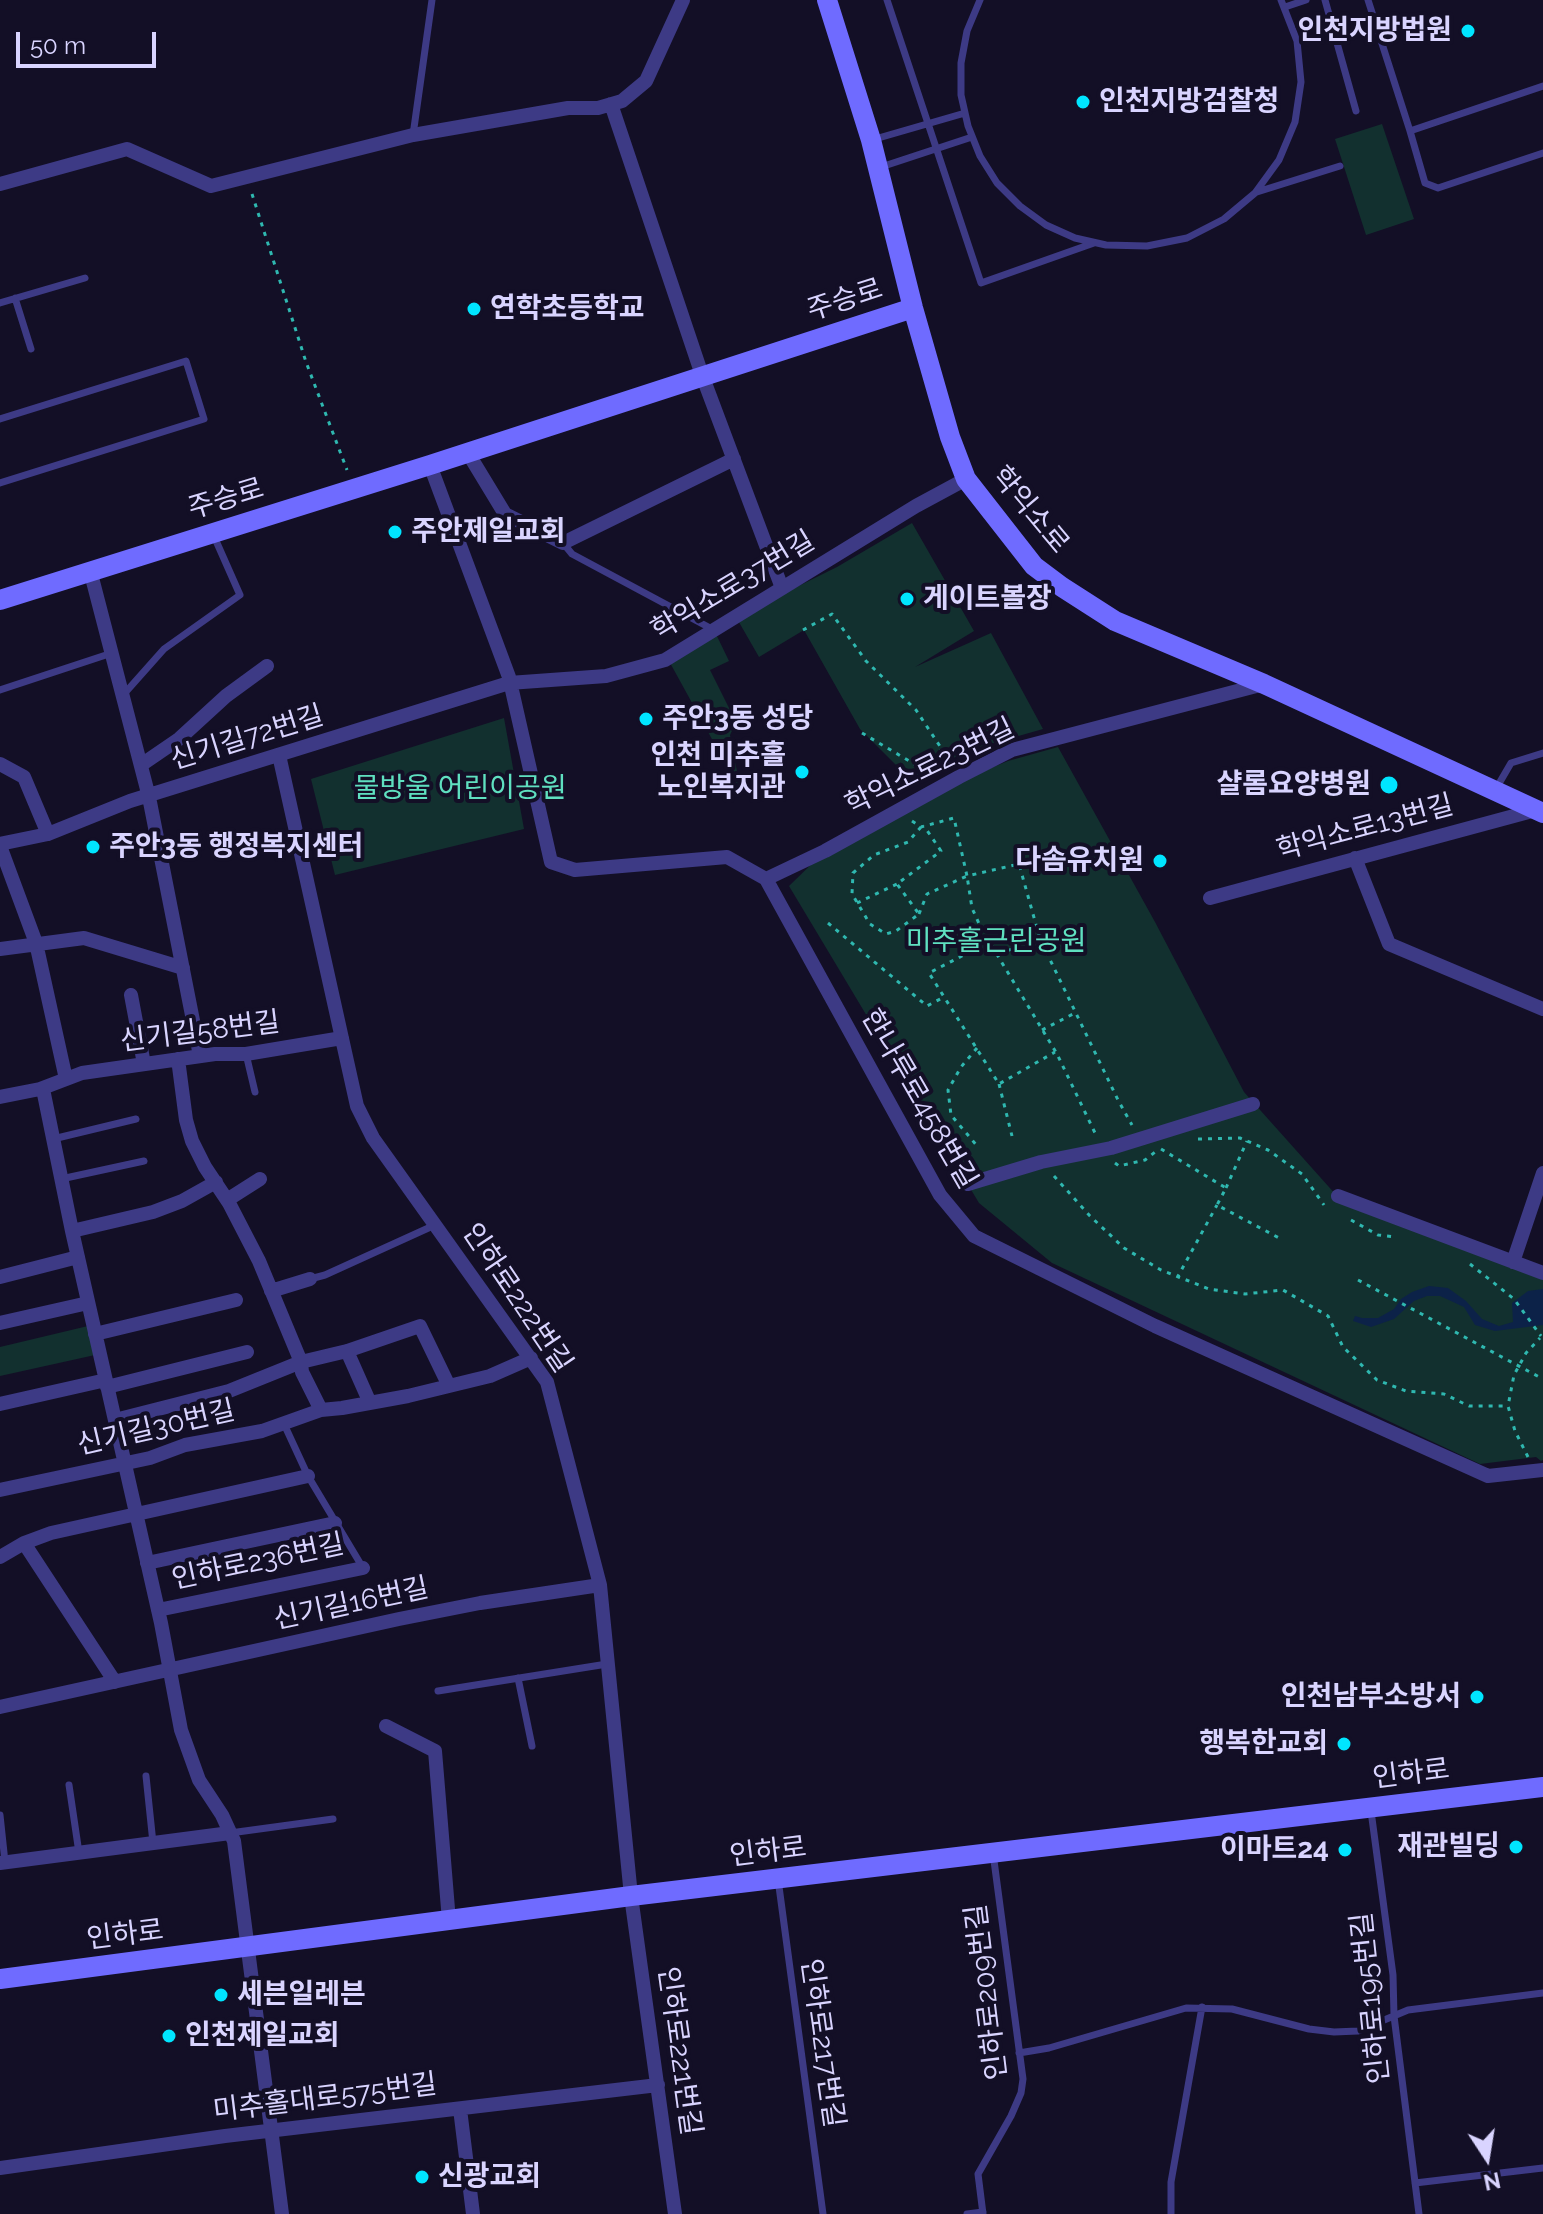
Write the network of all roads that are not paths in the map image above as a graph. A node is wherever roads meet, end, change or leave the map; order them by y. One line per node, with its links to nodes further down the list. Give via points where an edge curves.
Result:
1 (432, 0): 16 (lane)
2 (683, 0): 11 (street, via 646,81)
3 (827, 0): 18 (street, 학익소로)
4 (887, 0): 14 (lane)
5 (980, 0): 13 (lane, via 961,63)
6 (1306, 0): 9 (lane)
7 (1325, 0): 12 (lane)
8 (1368, 0): 15 (lane)
9 (1283, 4): 24 (lane, via 1297,41 1301,82 1295,122 1279,160)
10 (1543, 86): 15 (lane)
11 (611, 104): 16 (street); 31 (street)
12 (1356, 111)
13 (965, 113): 14 (lane); 17 (lane)
14 (928, 124): 18 (lane); 19 (lane)
15 (1410, 131): 20 (lane, via 1425,183 1438,188)
16 (413, 135): 23 (street, via 211,186 127,149)
17 (972, 137): 19 (lane); 25 (lane, via 997,183 1020,206 1046,225)
18 (871, 140): 22 (street, 학익소로)
19 (937, 150): 22 (lane); 25 (lane, via 981,283)
20 (1543, 153)
21 (1340, 166): 24 (lane)
22 (879, 168): 29 (street, 학익소로)
23 (0, 184)
24 (1255, 193): 25 (lane, via 1224,219 1187,238 1147,246)
25 (1095, 243)
26 (85, 278): 27 (lane)
27 (15, 298): 28 (lane); 30 (lane)
28 (0, 303)
29 (913, 308): 31 (street, 주승로); 36 (street, 학익소로)
30 (31, 349)
31 (702, 375): 33 (street, 주승로); 34 (street)
32 (0, 419): 37 (lane, via 186,361 204,419)
33 (468, 453): 35 (street, 주승로); 39 (street, via 505,514)
34 (734, 459): 39 (street); 41 (street)
35 (430, 465): 38 (street, 주승로); 46 (street)
36 (966, 479): 41 (street, 학익소로37번길); 47 (street, 학익소로, via 1034,566 1062,587 1115,621)
37 (0, 483)
38 (212, 532): 40 (street, 주승로); 49 (lane, via 240,595 164,649)
39 (563, 543): 43 (lane, via 572,554)
40 (90, 570): 42 (street, 주승로); 44 (street)
41 (782, 588): 43 (street, 학익소로37번길)
42 (0, 600)
43 (714, 630): 46 (street, 학익소로37번길, via 665,660 606,676)
44 (112, 653): 48 (lane); 49 (street)
45 (267, 666): 53 (street)
46 (509, 683): 51 (street, 신기길72번길); 60 (street, via 551,862 575,870 727,857)
47 (1264, 684): 54 (street, 학익소로); 60 (street, 학익소로23번길, via 1012,750)
48 (0, 690)
49 (123, 695): 53 (street)
50 (1543, 753): 54 (lane, via 1511,763)
51 (279, 755): 55 (street, 신기길72번길); 67 (street, 인하로222번길)
52 (0, 764): 57 (street, via 24,777)
53 (141, 765): 55 (street)
54 (1495, 791): 56 (street, 학익소로)
55 (149, 797): 57 (street, 신기길72번길); 64 (street)
56 (1539, 812): 59 (street, 학익소로13번길)
57 (48, 834): 58 (street, 신기길72번길)
58 (0, 845): 62 (street)
59 (1355, 858): 61 (street, 학익소로13번길); 66 (street, via 1389,944)
60 (766, 879): 111 (street, 한나루로458번길, via 940,1195 974,1236 1155,1326 1488,1476)
61 (1210, 898)
62 (36, 943): 63 (street); 64 (street, via 84,938); 72 (street)
63 (0, 949)
64 (183, 968): 69 (street)
65 (131, 995): 71 (street)
66 (1543, 1009)
67 (342, 1038): 68 (street, 신기길58번길); 87 (street, 인하로222번길, via 357,1106 373,1138)
68 (246, 1054): 69 (street, 신기길58번길); 74 (lane)
69 (200, 1056): 70 (street, 신기길58번길)
70 (178, 1059): 71 (street, 신기길58번길); 83 (street, via 192,1141)
71 (144, 1064): 72 (street, 신기길58번길)
72 (66, 1079): 73 (street, 신기길58번길)
73 (40, 1089): 75 (street, 신기길58번길); 78 (street, 인하로236번길)
74 (255, 1092)
75 (0, 1097)
76 (1253, 1104): 84 (street)
77 (136, 1119): 78 (lane)
78 (53, 1139): 81 (street, 인하로236번길)
79 (144, 1161): 81 (lane)
80 (1543, 1173): 90 (street)
81 (61, 1179): 88 (street, 인하로236번길)
82 (260, 1179): 86 (street)
83 (216, 1182): 86 (street); 88 (street, via 153,1212)
84 (968, 1184)
85 (1338, 1196): 90 (street)
86 (227, 1200): 94 (street)
87 (435, 1225): 93 (lane); 101 (street, 인하로222번길)
88 (72, 1231): 89 (street, 인하로236번길)
89 (78, 1257): 92 (street); 96 (street, 인하로236번길)
90 (1513, 1262): 91 (street)
91 (1543, 1273)
92 (0, 1277)
93 (310, 1279): 94 (street)
94 (271, 1291): 102 (street)
95 (236, 1300): 98 (street)
96 (88, 1303): 97 (street); 98 (street, 인하로236번길)
97 (0, 1323)
98 (95, 1334): 103 (street, 인하로236번길)
99 (347, 1351): 102 (street); 104 (street, via 420,1326); 105 (street)
100 (247, 1352): 103 (street)
101 (531, 1358): 104 (street, 신기길30번길); 120 (street, 인하로222번길, via 547,1382)
102 (301, 1362): 107 (street); 108 (street, via 229,1391)
103 (106, 1384): 106 (street); 108 (street, 인하로236번길)
104 (449, 1386): 105 (street, 신기길30번길)
105 (370, 1403): 107 (street, 신기길30번길)
106 (0, 1404)
107 (321, 1410): 109 (street, 신기길30번길)
108 (115, 1420): 110 (street, 인하로236번길)
109 (284, 1424): 110 (street, 신기길30번길); 112 (lane, 인하로236번길)
110 (124, 1462): 113 (street, 신기길30번길); 114 (street, 인하로236번길)
111 (1537, 1466)
112 (308, 1476): 114 (street); 115 (lane, 인하로236번길)
113 (0, 1490)
114 (136, 1514): 116 (street); 118 (street, 인하로236번길)
115 (335, 1523): 118 (street); 119 (lane, 인하로236번길)
116 (24, 1543): 117 (street); 125 (street)
117 (0, 1557)
118 (147, 1563): 121 (street, 인하로236번길)
119 (363, 1568): 121 (street, 인하로236번길)
120 (600, 1585): 122 (street, 인하로222번길); 123 (street, 신기길16번길, via 480,1603)
121 (158, 1610): 123 (street, 인하로236번길)
122 (607, 1664): 124 (lane); 142 (street, 인하로222번길)
123 (171, 1669): 125 (street, 신기길16번길); 136 (street, 인하로236번길, via 181,1730 199,1780)
124 (518, 1678): 126 (lane); 129 (lane)
125 (115, 1682): 127 (street, 신기길16번길)
126 (438, 1691)
127 (0, 1707)
128 (386, 1726): 143 (street, via 435,1751)
129 (532, 1746)
130 (146, 1776): 137 (lane)
131 (69, 1785): 138 (lane)
132 (1543, 1787): 133 (street, 인하로)
133 (1370, 1807): 139 (street, 인하로); 148 (lane, 인하로195번길)
134 (0, 1815): 140 (lane)
135 (333, 1819): 136 (lane)
136 (230, 1833): 137 (street); 144 (street, 인하로236번길)
137 (153, 1843): 138 (street)
138 (79, 1853): 140 (street)
139 (993, 1853): 141 (street, 인하로); 149 (lane, 인하로209번길)
140 (3, 1862)
141 (778, 1878): 142 (street, 인하로); 160 (lane, 인하로217번길)
142 (631, 1896): 143 (street, 인하로); 150 (street, 인하로221번길)
143 (449, 1921): 144 (street, 인하로)
144 (248, 1947): 145 (street, 인하로); 152 (street, 인하로236번길)
145 (0, 1979)
146 (1543, 1993): 148 (lane)
147 (1202, 2007): 148 (lane, via 1334,2032 1358,2031); 149 (lane); 162 (lane, via 1171,2182)
148 (1394, 2016): 155 (lane, 인하로195번길)
149 (1019, 2053): 156 (lane, 인하로209번길, via 1021,2093 978,2174)
150 (658, 2085): 151 (street, 미추홀대로575번길); 159 (street, 인하로221번길)
151 (460, 2109): 152 (street, 미추홀대로575번길); 158 (street)
152 (271, 2131): 153 (street, 미추홀대로575번길); 157 (street, 인하로236번길)
153 (0, 2168)
154 (1543, 2168): 155 (lane)
155 (1415, 2183): 163 (lane, 인하로195번길)
156 (983, 2213): 161 (lane, 인하로209번길)
157 (282, 2214)
158 (473, 2214)
159 (675, 2214)
160 (823, 2214)
161 (967, 2214)
162 (1171, 2214)
163 (1419, 2214)

